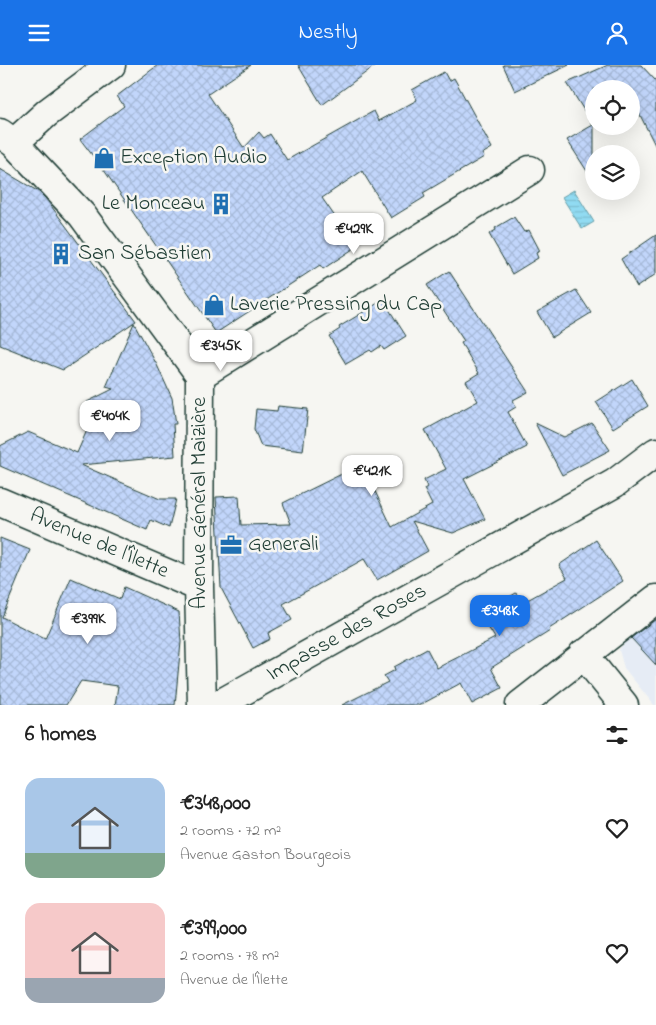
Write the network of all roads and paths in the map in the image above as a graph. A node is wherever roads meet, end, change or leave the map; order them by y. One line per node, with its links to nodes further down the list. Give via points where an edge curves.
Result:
1 (111, 65): 2 (street, via 47,113)
2 (7, 138): 4 (street, Avenue Général Maizière, via 82,215)
3 (530, 170): 4 (street)
4 (200, 375): 7 (street, Avenue Général Maizière)
5 (656, 452): 11 (street, Impasse des Roses, via 614,483)
6 (0, 501): 7 (street, Avenue de l'Îlette)
7 (199, 587): 10 (street, Avenue Général Maizière)
8 (656, 599): 9 (street)
9 (583, 654): 12 (street); 13 (street)
10 (202, 705)
11 (218, 705)
12 (520, 705)
13 (624, 705)

